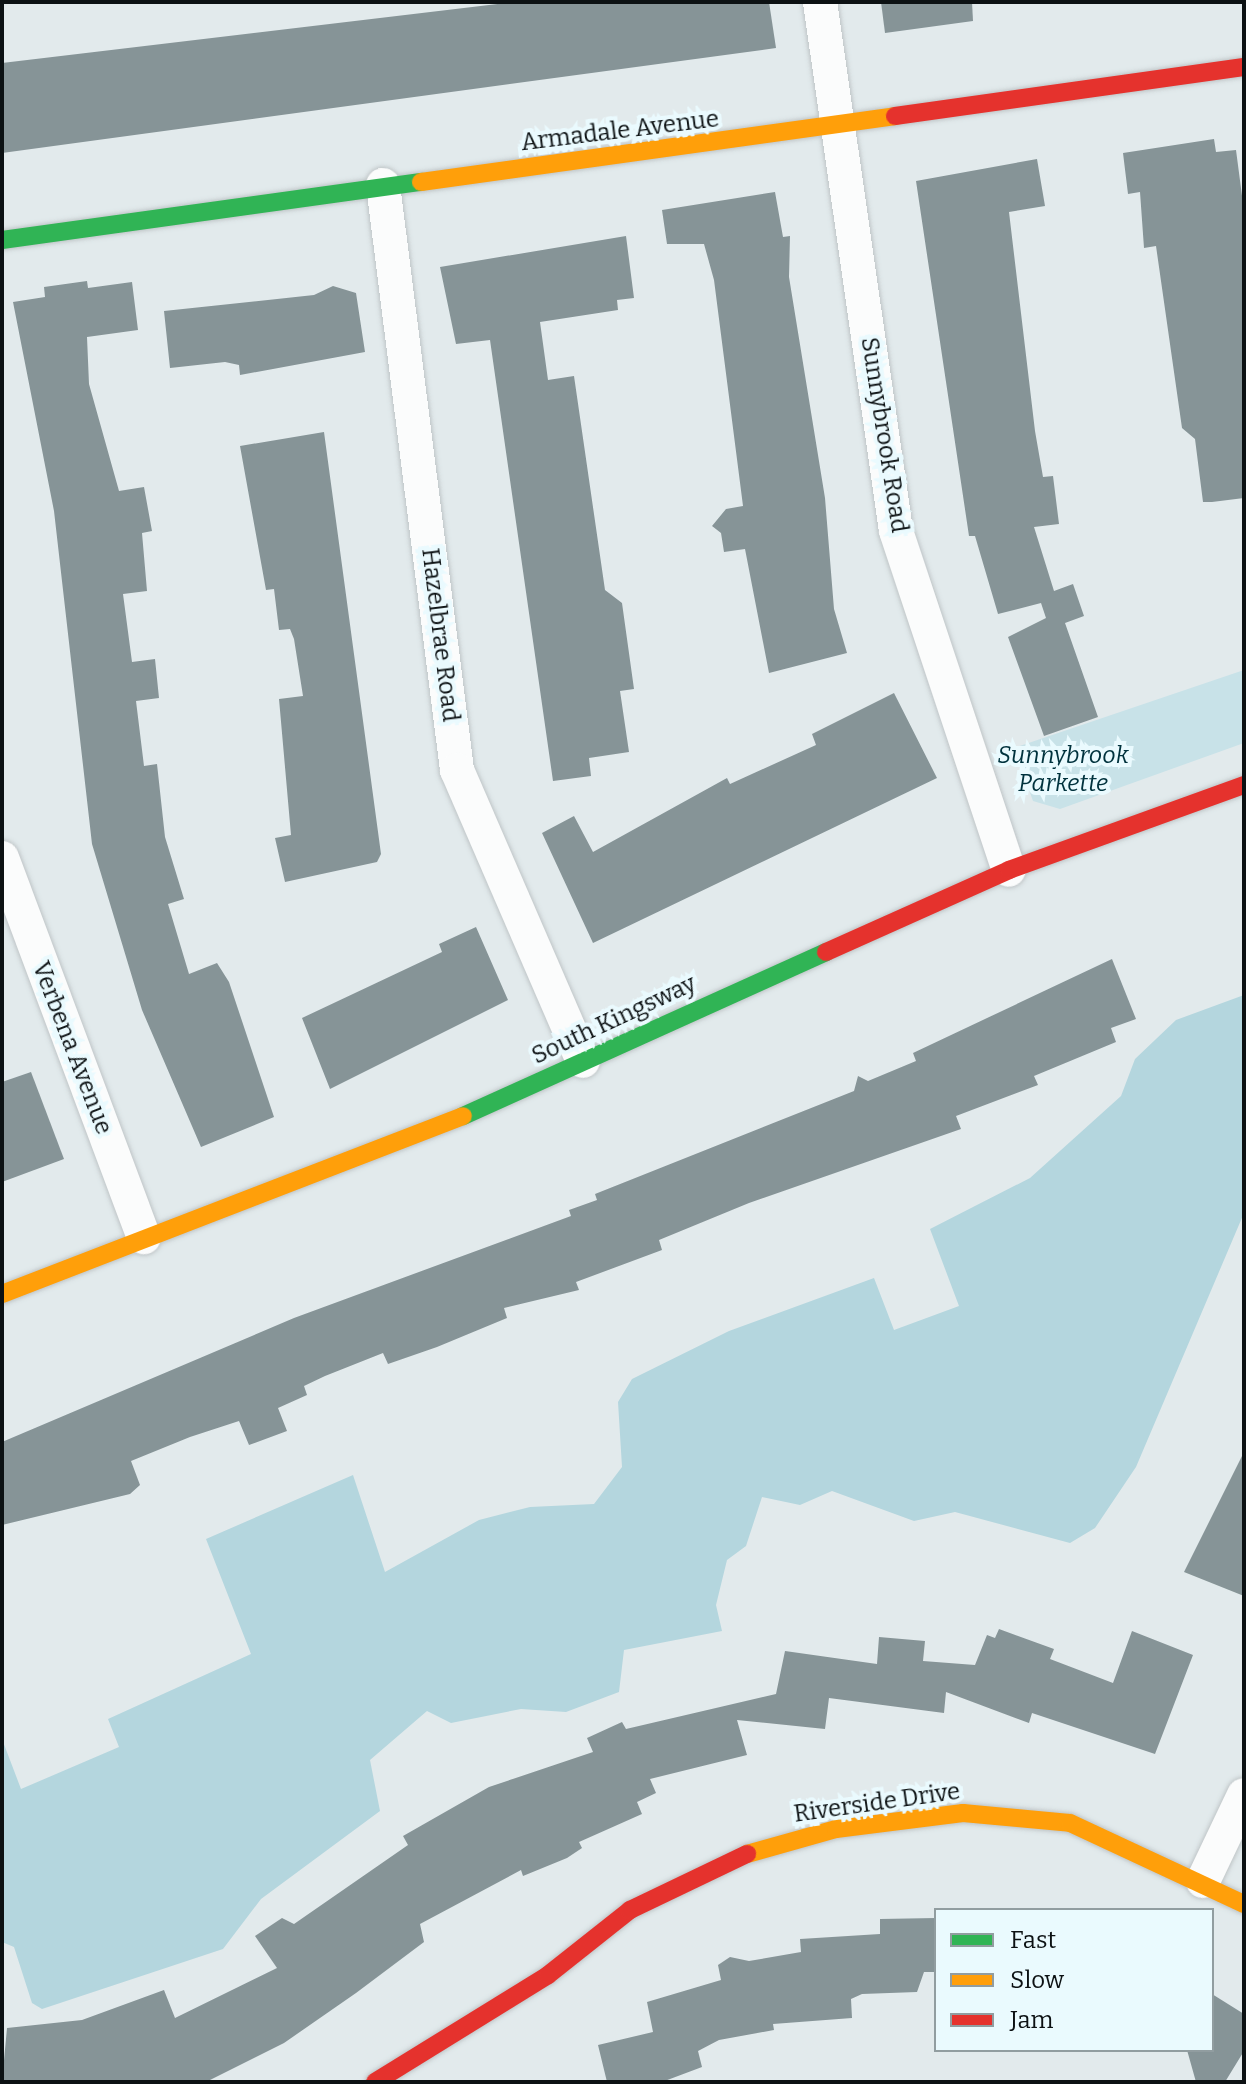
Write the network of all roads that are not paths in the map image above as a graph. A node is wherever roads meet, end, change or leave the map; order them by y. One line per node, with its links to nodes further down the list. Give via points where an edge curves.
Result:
1 (820, 2): 3 (street, Sunnybrook Road)
2 (1244, 67): 3 (street, Armadale Avenue)
3 (842, 127): 4 (street, Armadale Avenue); 8 (street, Sunnybrook Road, via 896,531)
4 (383, 185): 5 (street, Armadale Avenue); 9 (street, Hazelbrae Road, via 457,770)
5 (2, 240)
6 (1244, 785): 8 (street, South Kingsway)
7 (2, 858): 10 (street, Verbena Avenue)
8 (1009, 870): 9 (street, South Kingsway)
9 (583, 1061): 10 (street, South Kingsway, via 417,1137)
10 (144, 1237): 11 (street, South Kingsway)
11 (2, 1294)
12 (1244, 1795): 13 (street)
13 (1203, 1881): 14 (street, Riverside Drive); 15 (street, Riverside Drive, via 1096,1832 1020,1814 900,1819 796,1838 721,1864 630,1910 548,1975)
14 (1244, 1904)
15 (375, 2082)

